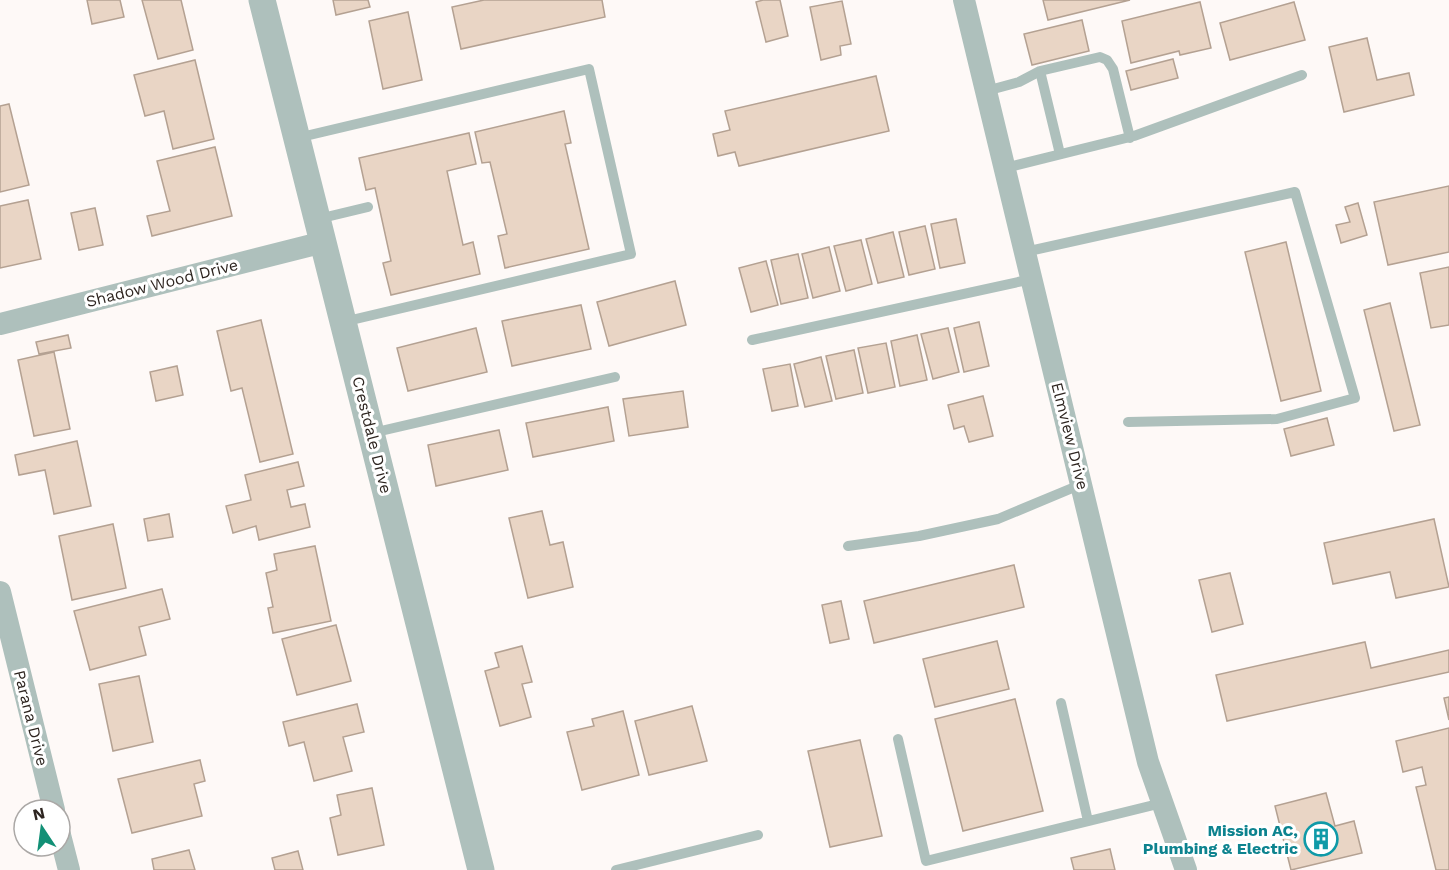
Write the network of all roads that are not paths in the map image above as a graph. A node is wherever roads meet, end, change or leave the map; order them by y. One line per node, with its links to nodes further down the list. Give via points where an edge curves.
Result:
1 (262, 0): 6 (street, Crestdale Drive)
2 (964, 0): 5 (street, Elmview Drive)
3 (1040, 71): 5 (lane, via 1019,82); 7 (lane, via 1100,57 1107,60 1113,69); 8 (lane)
4 (1302, 75): 7 (lane)
5 (986, 91): 9 (street, Elmview Drive)
6 (297, 138): 11 (street, Crestdale Drive); 14 (lane, via 589,69 631,254)
7 (1130, 138): 8 (lane)
8 (1060, 154): 9 (lane)
9 (1005, 168): 12 (street, Elmview Drive)
10 (368, 207): 11 (lane)
11 (321, 231): 14 (street, Crestdale Drive); 15 (street, Shadow Wood Drive)
12 (1025, 252): 13 (street, Elmview Drive); 18 (lane, via 1295,192 1356,399 1277,420)
13 (1032, 279): 16 (lane); 20 (street, Elmview Drive)
14 (343, 322): 19 (street, Crestdale Drive)
15 (0, 324)
16 (752, 340)
17 (615, 377): 19 (lane)
18 (1128, 422)
19 (372, 433): 29 (street, Crestdale Drive)
20 (1082, 484): 21 (lane, via 998,519); 26 (street, Elmview Drive, via 1148,762)
21 (848, 546)
22 (0, 592): 25 (street, Parana Drive)
23 (1061, 703): 27 (lane)
24 (898, 739): 27 (lane, via 926,861)
25 (51, 798)
26 (1162, 802): 27 (lane); 31 (street, Elmview Drive)
27 (1088, 821)
28 (758, 835): 30 (lane)
29 (481, 870)
30 (616, 870)
31 (1186, 870)

